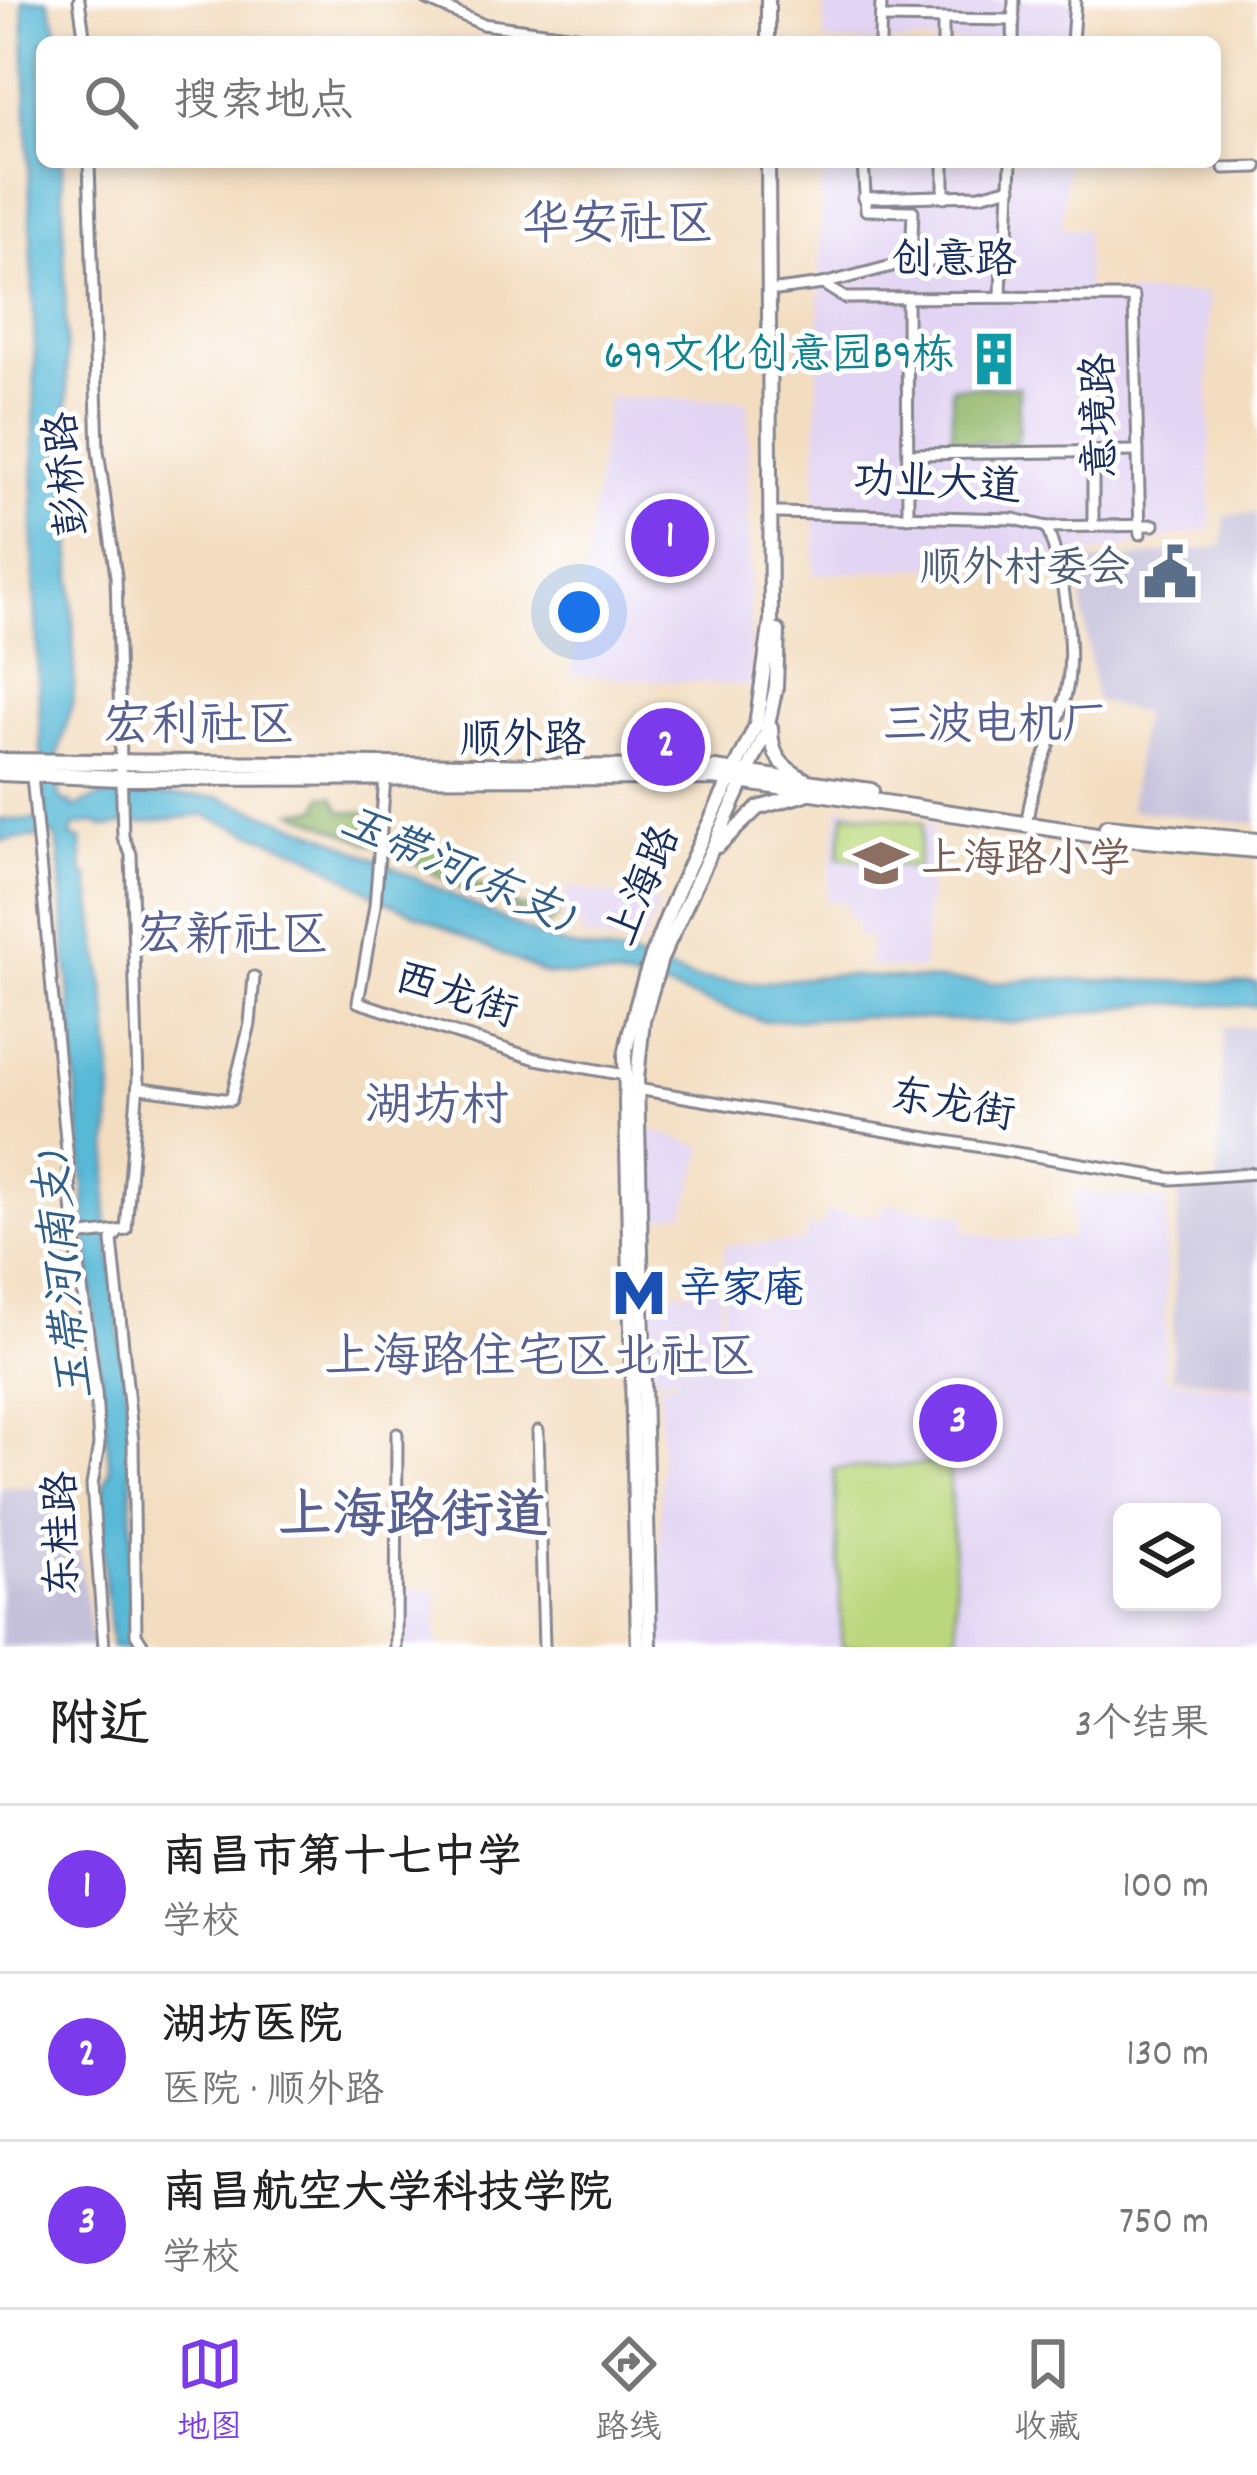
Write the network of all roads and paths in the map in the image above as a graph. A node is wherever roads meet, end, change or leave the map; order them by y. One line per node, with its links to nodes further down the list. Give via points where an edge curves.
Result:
1 (79, 0): 10 (street)
2 (427, 0): 11 (street, via 482,24)
3 (772, 0): 12 (main road)
4 (881, 0): 7 (street)
5 (1014, 0): 9 (street)
6 (1075, 0): 16 (street)
7 (881, 18): 8 (street); 13 (street)
8 (944, 20): 9 (street); 14 (street)
9 (1014, 20): 15 (street)
10 (84, 36)
11 (575, 36)
12 (772, 36)
13 (880, 36)
14 (944, 36)
15 (1013, 36)
16 (1072, 36)
17 (1257, 167): 24 (street)
18 (89, 168): 50 (street, 彭桥路)
19 (772, 168): 31 (main road, 上海路)
20 (772, 168): 49 (main road, 上海路, via 771,620 762,702)
21 (863, 168): 27 (street)
22 (944, 168): 26 (street)
23 (1011, 168): 25 (street)
24 (1224, 168)
25 (1011, 187): 26 (street); 29 (street)
26 (944, 197): 27 (street)
27 (863, 198): 28 (street, via 866,210 913,211)
28 (911, 261): 29 (street); 30 (street)
29 (1001, 261): 32 (street)
30 (823, 284): 31 (street, 创意路); 34 (street, 创意路, via 845,298)
31 (777, 290): 38 (main road, 上海路)
32 (1001, 297): 33 (street, 创意路); 34 (street, 创意路)
33 (1134, 297): 35 (street, 意境路)
34 (907, 298): 37 (street)
35 (1138, 451): 36 (street); 43 (street, 意境路)
36 (1093, 452): 37 (street); 41 (street)
37 (908, 454): 39 (street)
38 (778, 514): 39 (street, 功业大道); 44 (main road, 上海路)
39 (908, 517): 42 (street, 功业大道)
40 (1154, 525): 43 (street, 功业大道)
41 (1093, 526): 42 (street, 功业大道); 43 (street, 功业大道)
42 (1047, 527): 53 (street, via 1068,658 1066,698 1033,780)
43 (1139, 530)
44 (772, 713): 49 (main road, 上海路); 51 (main road, via 776,758)
45 (0, 760): 46 (main road, 顺外路)
46 (32, 769): 48 (main road, 顺外路); 50 (main road, 顺外路); 65 (street, 东桂路)
47 (386, 772): 49 (main road, 顺外路); 50 (main road, 顺外路); 60 (street, 西龙街, via 358,1002 536,1059)
48 (0, 773)
49 (739, 776): 51 (main road, 顺外路); 52 (main road, 顺外路); 56 (main road, 上海路); 57 (main road, 上海路)
50 (121, 778): 61 (street, 彭桥路)
51 (807, 781): 53 (main road, 顺外路)
52 (820, 793): 55 (main road, 顺外路, via 1103,836); 56 (main road, via 758,808)
53 (1028, 815): 54 (main road, 顺外路)
54 (1257, 841)
55 (1257, 850)
56 (709, 856): 57 (main road, 上海路)
57 (655, 959): 59 (main road, 上海路)
58 (254, 977): 61 (street, via 231,1100 152,1091)
59 (638, 1016): 60 (main road, 上海路); 62 (main road, 上海路)
60 (626, 1075): 72 (main road, 上海路)
61 (138, 1082): 64 (street, 彭桥路, via 126,1230)
62 (637, 1089): 63 (street, 东龙街, via 1172,1179); 73 (main road, 上海路)
63 (1257, 1173)
64 (119, 1231): 65 (street); 69 (street, 彭桥路, via 112,1240 134,1442 136,1634)
65 (78, 1235): 68 (street, 东桂路, via 96,1392 92,1485)
66 (538, 1431): 71 (street)
67 (397, 1434): 70 (street)
68 (104, 1647)
69 (144, 1647)
70 (396, 1647)
71 (544, 1647)
72 (638, 1647)
73 (650, 1647)

